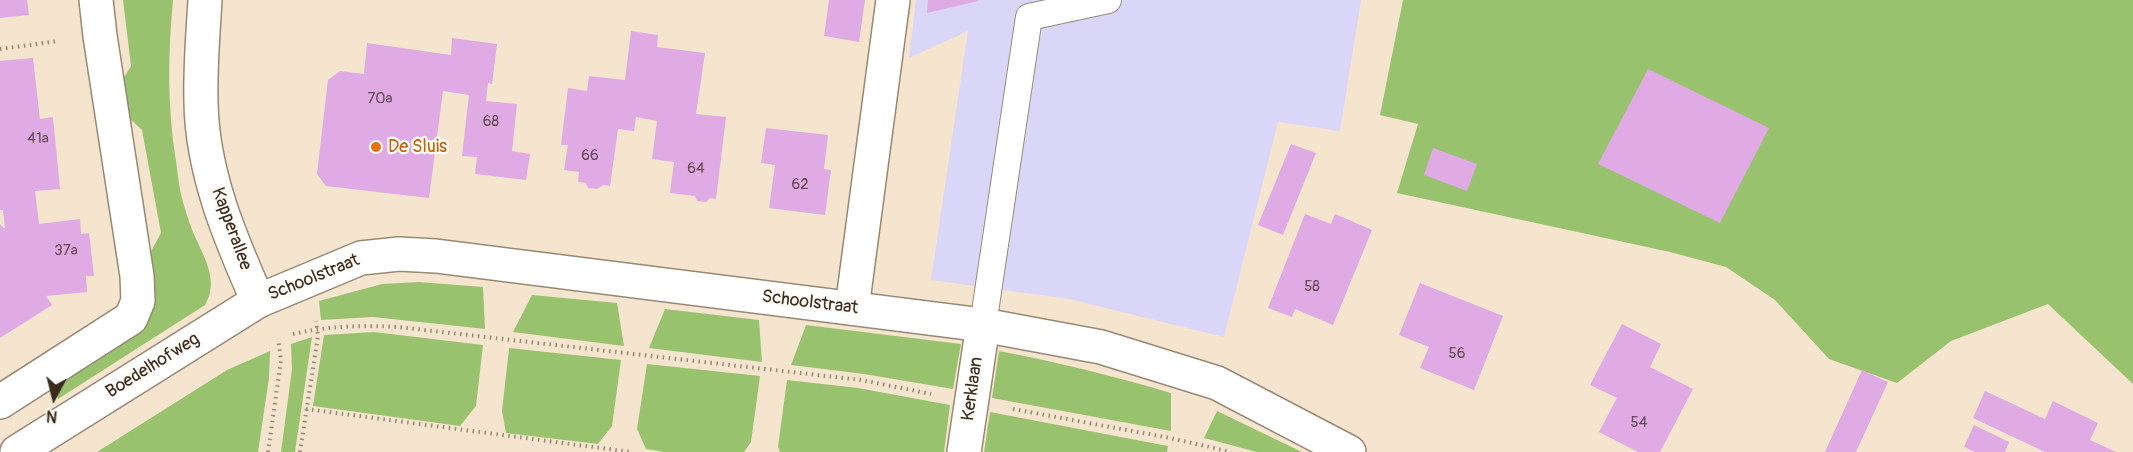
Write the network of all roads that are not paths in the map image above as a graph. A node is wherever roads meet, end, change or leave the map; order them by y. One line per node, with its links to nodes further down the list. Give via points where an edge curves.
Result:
1 (96, 0): 8 (street, via 138,301 131,318)
2 (205, 0): 5 (street, Kapperallee, via 201,104 206,151 229,235)
3 (893, 0): 6 (street)
4 (1108, 0): 7 (lane, via 1029,17)
5 (258, 301): 6 (street, Schoolstraat, via 361,258 408,254); 9 (street, Boedelhofweg)
6 (852, 309): 7 (street, Schoolstraat)
7 (983, 325): 10 (street, Kerklaan); 11 (street, Schoolstraat, via 1101,347 1217,383)
8 (0, 402)
9 (17, 452)
10 (964, 452)
11 (1349, 452)

